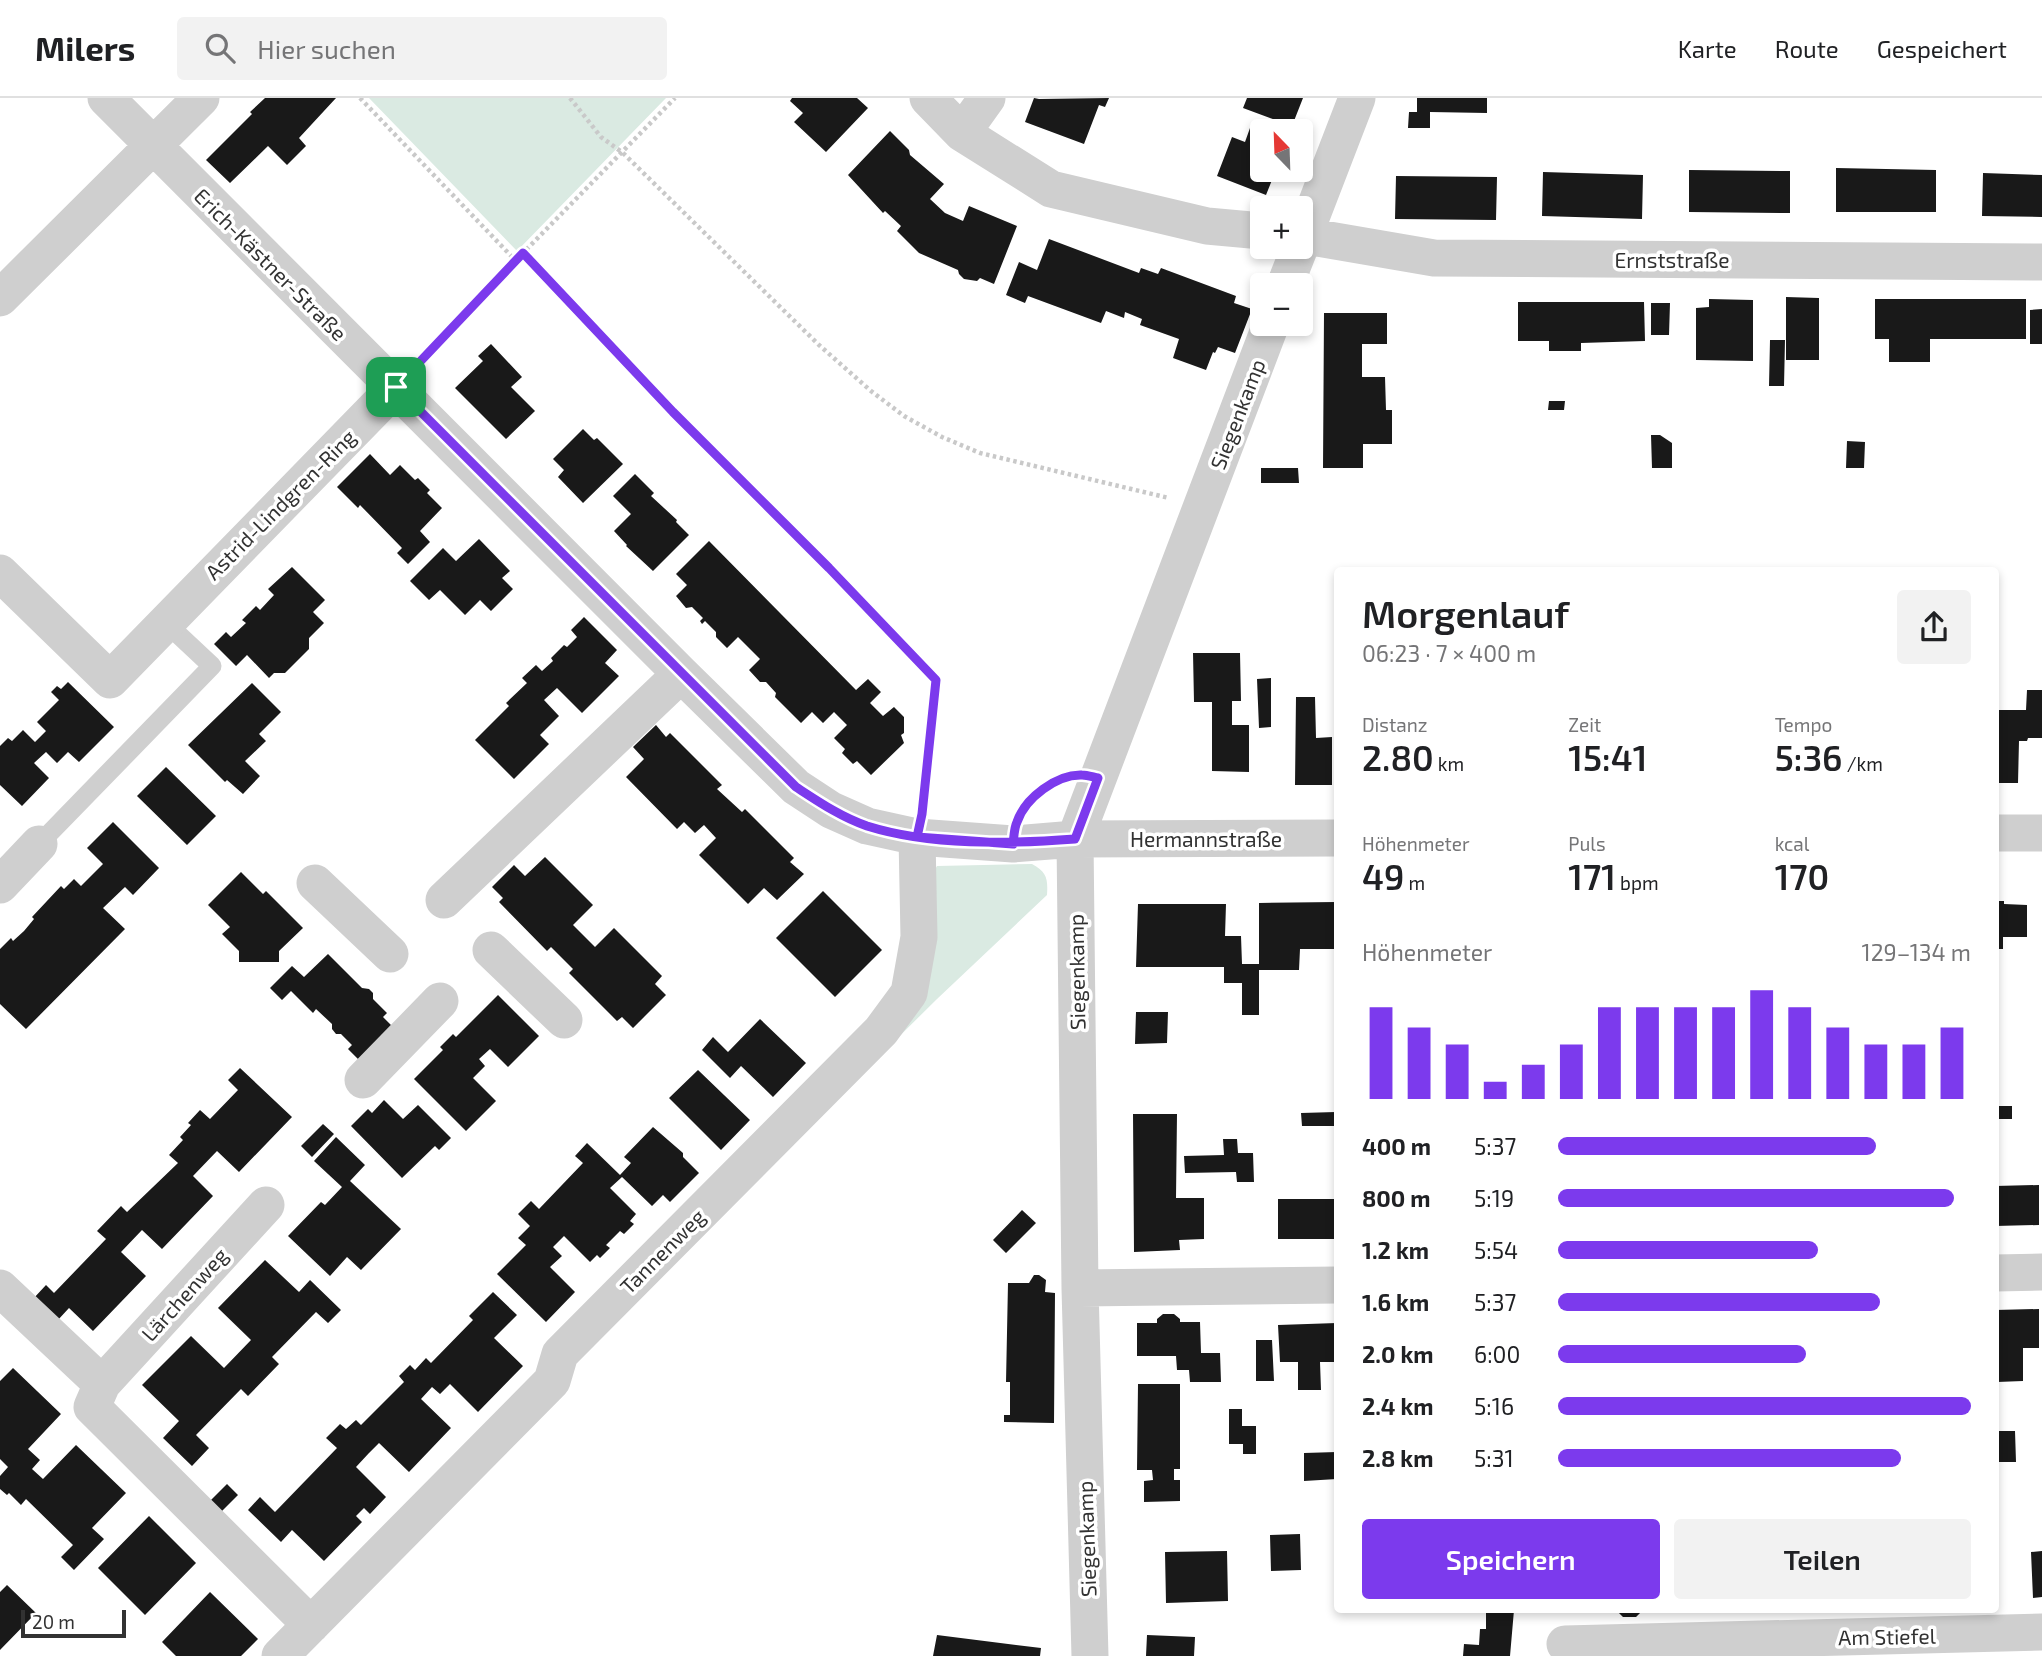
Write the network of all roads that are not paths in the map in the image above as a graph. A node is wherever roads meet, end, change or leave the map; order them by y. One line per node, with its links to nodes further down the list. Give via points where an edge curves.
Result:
1 (106, 98): 7 (street, Erich-Kästner-Straße)
2 (201, 98): 7 (street)
3 (928, 98): 6 (street)
4 (987, 98): 6 (street)
5 (1357, 98): 8 (street)
6 (962, 133): 9 (street, via 1051,189 1207,226)
7 (153, 147): 12 (street); 14 (street, Erich-Kästner-Straße)
8 (1313, 210)
9 (1250, 230)
10 (1313, 243): 11 (street, Ernststraße, via 1434,258)
11 (2042, 262)
12 (0, 298)
13 (1267, 336): 22 (street, Siegenkamp)
14 (396, 387): 16 (street, Astrid-Lindgren-Ring); 17 (street, Erich-Kästner-Straße)
15 (0, 573): 16 (street, Astrid-Lindgren-Ring, via 110,680)
16 (165, 622): 23 (lane, via 212,666)
17 (681, 674): 20 (street, Erich-Kästner-Straße, via 796,787 867,826); 26 (street)
18 (1999, 833): 19 (street)
19 (2042, 833)
20 (917, 837): 22 (street, Erich-Kästner-Straße, via 1013,844); 39 (street, Tannenweg, via 919,937 909,993 881,1031 560,1354 552,1381)
21 (1334, 838): 22 (street, Hermannstraße)
22 (1075, 839): 37 (street, Siegenkamp)
23 (39, 845): 25 (street)
24 (314, 883): 28 (street)
25 (0, 885)
26 (444, 900)
27 (491, 950): 30 (street)
28 (390, 954)
29 (440, 1001): 31 (street)
30 (564, 1020)
31 (363, 1080)
32 (266, 1205): 38 (street, Lärchenweg)
33 (2042, 1272): 34 (street)
34 (1999, 1273)
35 (1334, 1284): 37 (street)
36 (0, 1288): 38 (street)
37 (1080, 1288): 43 (street, Siegenkamp)
38 (103, 1384): 39 (street, via 92,1407)
39 (312, 1625): 42 (street, Tannenweg)
40 (2042, 1632): 41 (street, Am Stiefel)
41 (1565, 1644)
42 (280, 1656)
43 (1090, 1656)

